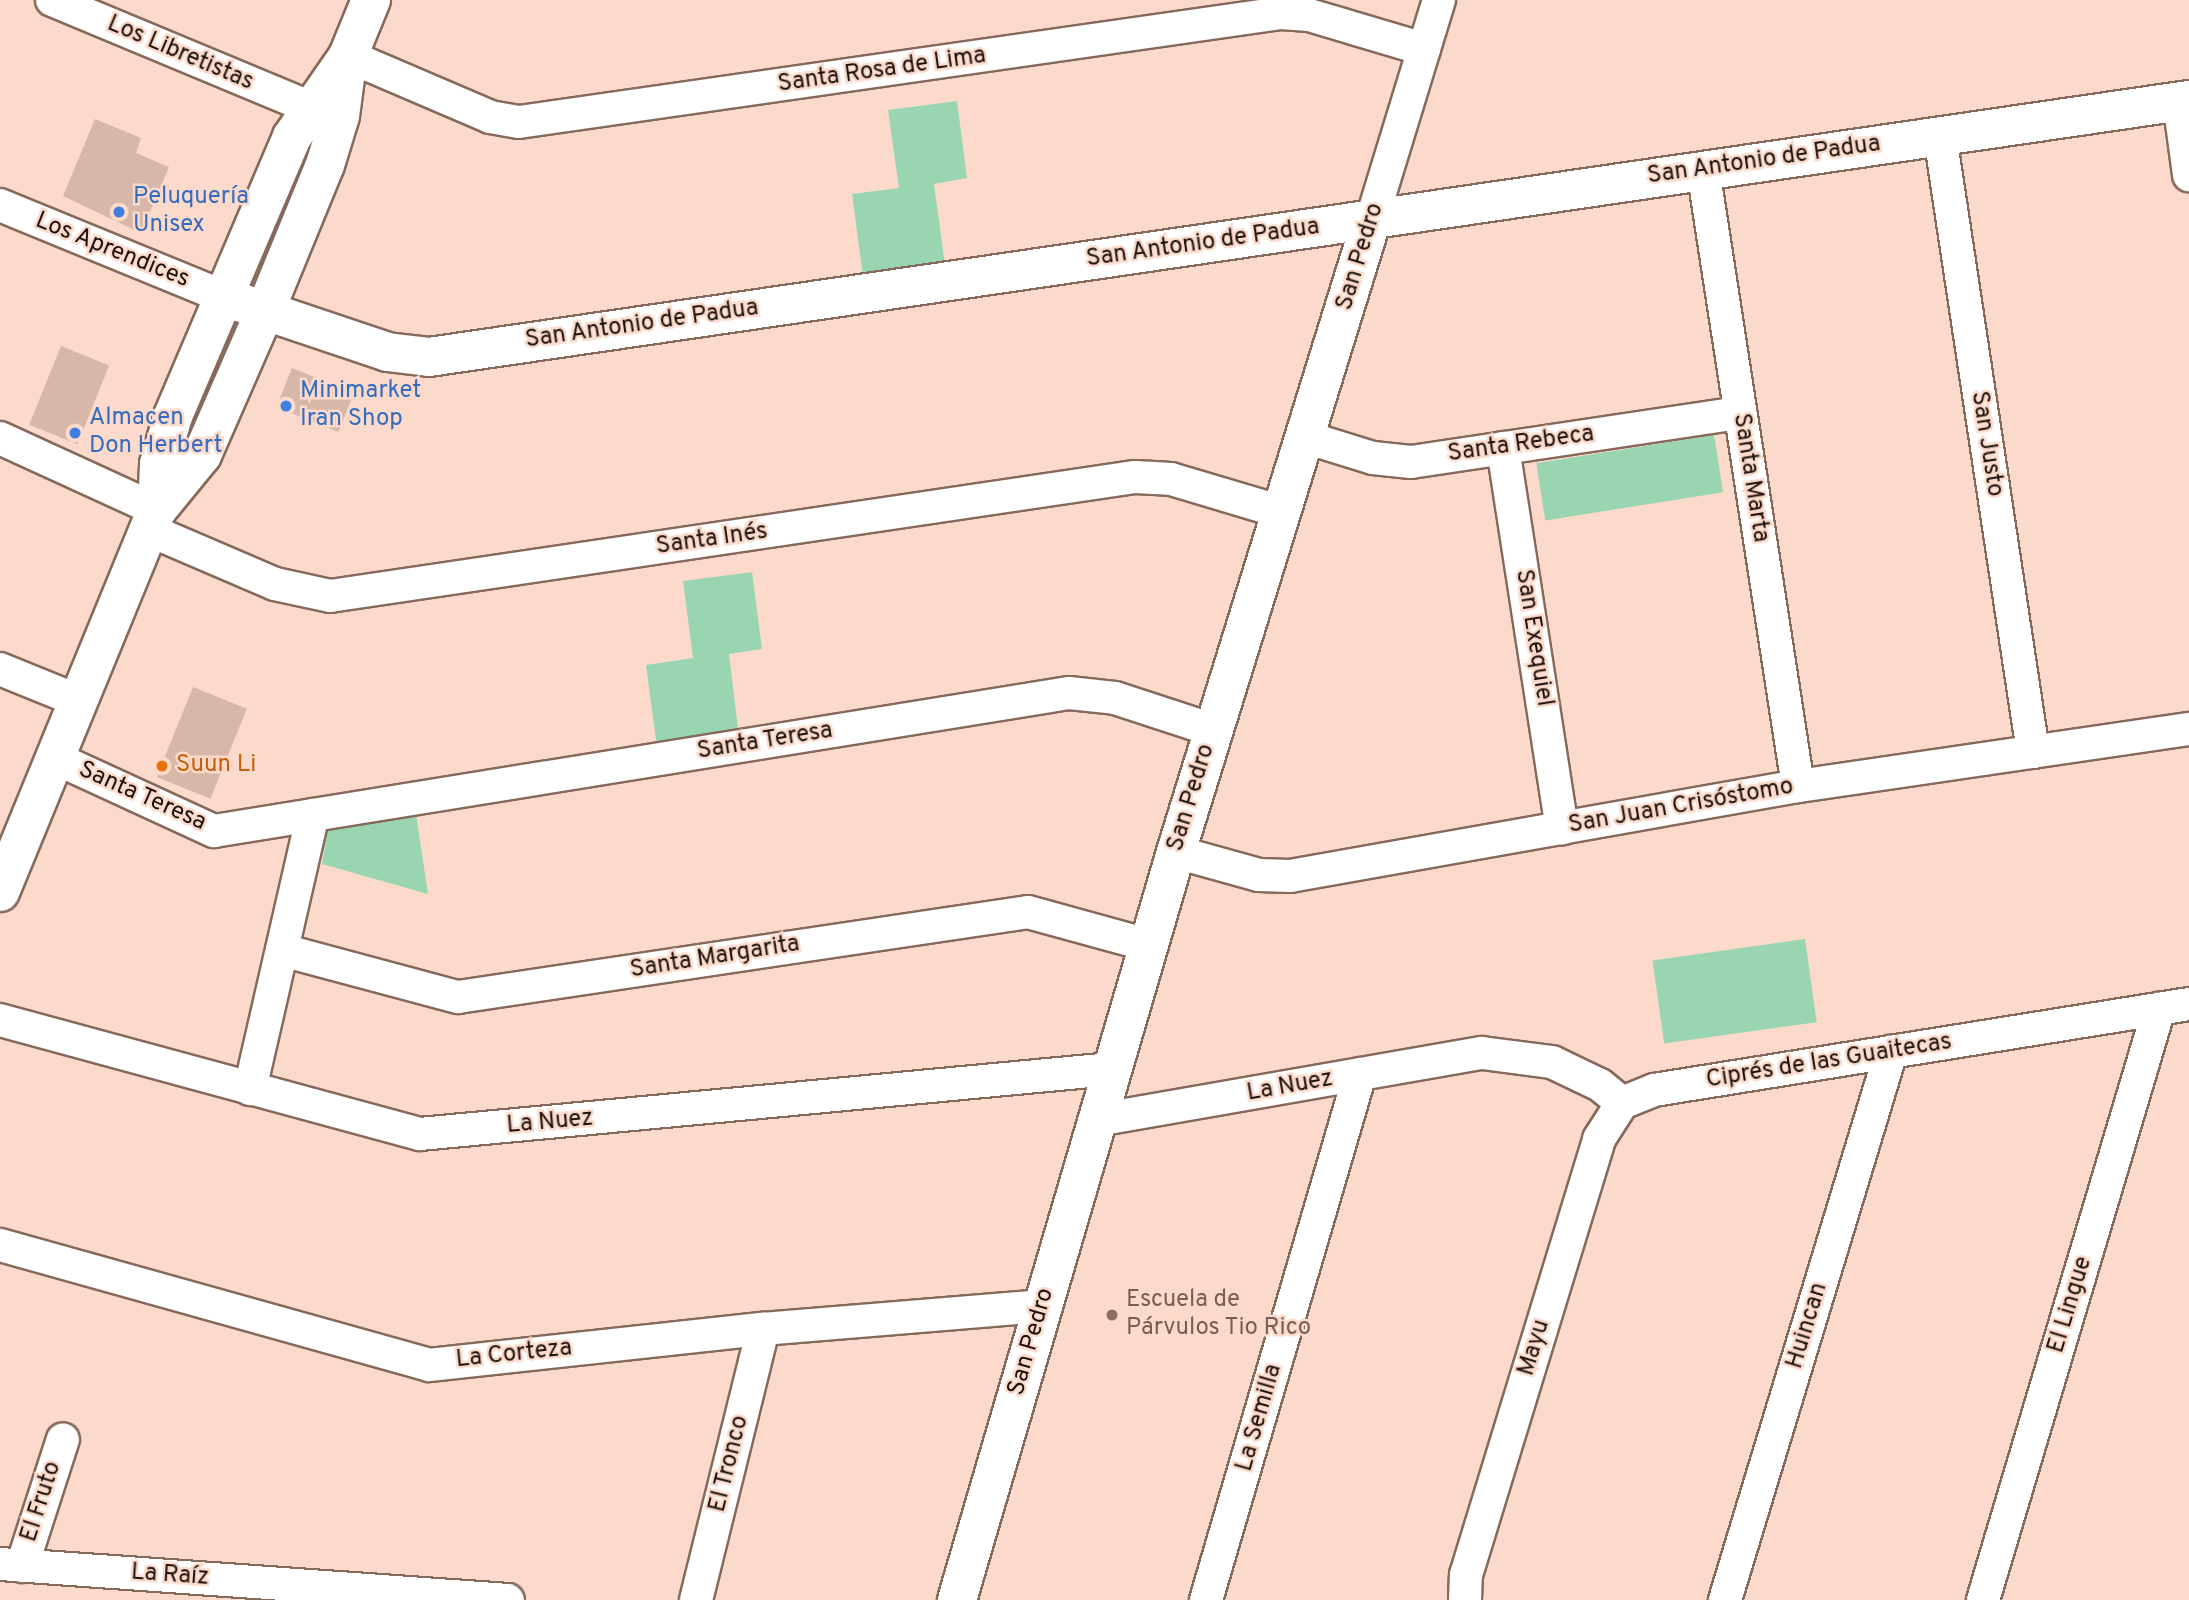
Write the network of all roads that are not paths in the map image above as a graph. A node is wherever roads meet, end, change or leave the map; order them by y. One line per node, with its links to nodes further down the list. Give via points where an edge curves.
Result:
1 (52, 0): 7 (street, Los Libretistas)
2 (372, 0): 5 (street)
3 (1439, 0): 4 (street, San Pedro)
4 (1424, 49): 5 (street, Santa Rosa de Lima, via 1309,15 1281,13 519,122 489,117); 12 (street, San Pedro)
5 (348, 56): 7 (street); 14 (street, via 334,141)
6 (2184, 100): 8 (street, San Antonio de Padua); 10 (street)
7 (309, 107): 13 (street, via 277,169)
8 (1940, 136): 9 (street, San Antonio de Padua); 25 (street, San Justo)
9 (1703, 169): 12 (street, San Antonio de Padua); 15 (street, Santa Marta)
10 (2189, 175)
11 (0, 205): 13 (street, Los Aprendices)
12 (1372, 219): 14 (street, San Antonio de Padua, via 429,357 387,352); 16 (street, San Pedro)
13 (224, 297): 14 (street, San Antonio de Padua); 20 (street, via 165,439)
14 (265, 311): 20 (street, via 202,455)
15 (1740, 413): 18 (street, Santa Rebeca); 27 (street, Santa Marta)
16 (1305, 437): 18 (street, Santa Rebeca, via 1392,462); 19 (street, San Pedro)
17 (0, 438): 20 (street, Santa Inés)
18 (1503, 448): 29 (street, San Exequiel)
19 (1282, 512): 20 (street, Santa Inés, via 1171,479 1135,477 330,596 275,584); 24 (street, San Pedro)
20 (153, 520): 22 (street)
21 (0, 669): 22 (street)
22 (79, 701): 26 (street)
23 (2189, 729): 25 (street, San Juan Crisóstomo)
24 (1213, 730): 28 (street, Santa Teresa, via 1115,698 1069,693); 30 (street, San Pedro)
25 (2033, 752): 27 (street, San Juan Crisóstomo)
26 (55, 758): 28 (street, Santa Teresa, via 214,831); 31 (street)
27 (1798, 786): 29 (street, San Juan Crisóstomo)
28 (313, 815): 33 (street)
29 (1562, 828): 30 (street, San Juan Crisóstomo, via 1290,876 1259,875)
30 (1175, 852): 32 (street, San Pedro)
31 (0, 892)
32 (1149, 945): 33 (street, Santa Margarita, via 1028,912 458,997); 37 (street, San Pedro)
33 (282, 950): 39 (street)
34 (2174, 1007): 36 (street, Ciprés de las Guaitecas); 53 (street, El Lingue)
35 (0, 1020): 39 (street, La Nuez)
36 (1891, 1052): 40 (street, Ciprés de las Guaitecas, via 1654,1090); 52 (street, Huincan)
37 (1112, 1069): 39 (street, La Nuez, via 420,1134); 41 (street, San Pedro)
38 (1360, 1074): 40 (street, La Nuez, via 1482,1053 1552,1062 1600,1084); 41 (street, La Nuez); 50 (street, La Semilla)
39 (250, 1089)
40 (1622, 1103): 51 (street, Mayu, via 1599,1139 1466,1575)
41 (1097, 1120): 43 (street, San Pedro)
42 (0, 1245): 44 (street, La Corteza, via 429,1365)
43 (1043, 1306): 44 (street, La Corteza); 49 (street, San Pedro)
44 (764, 1329): 48 (street, El Tronco)
45 (63, 1439): 46 (street, El Fruto)
46 (11, 1565): 47 (street, La Raíz)
47 (508, 1600)
48 (696, 1600)
49 (957, 1600)
50 (1206, 1600)
51 (1465, 1600)
52 (1725, 1600)
53 (1983, 1600)

